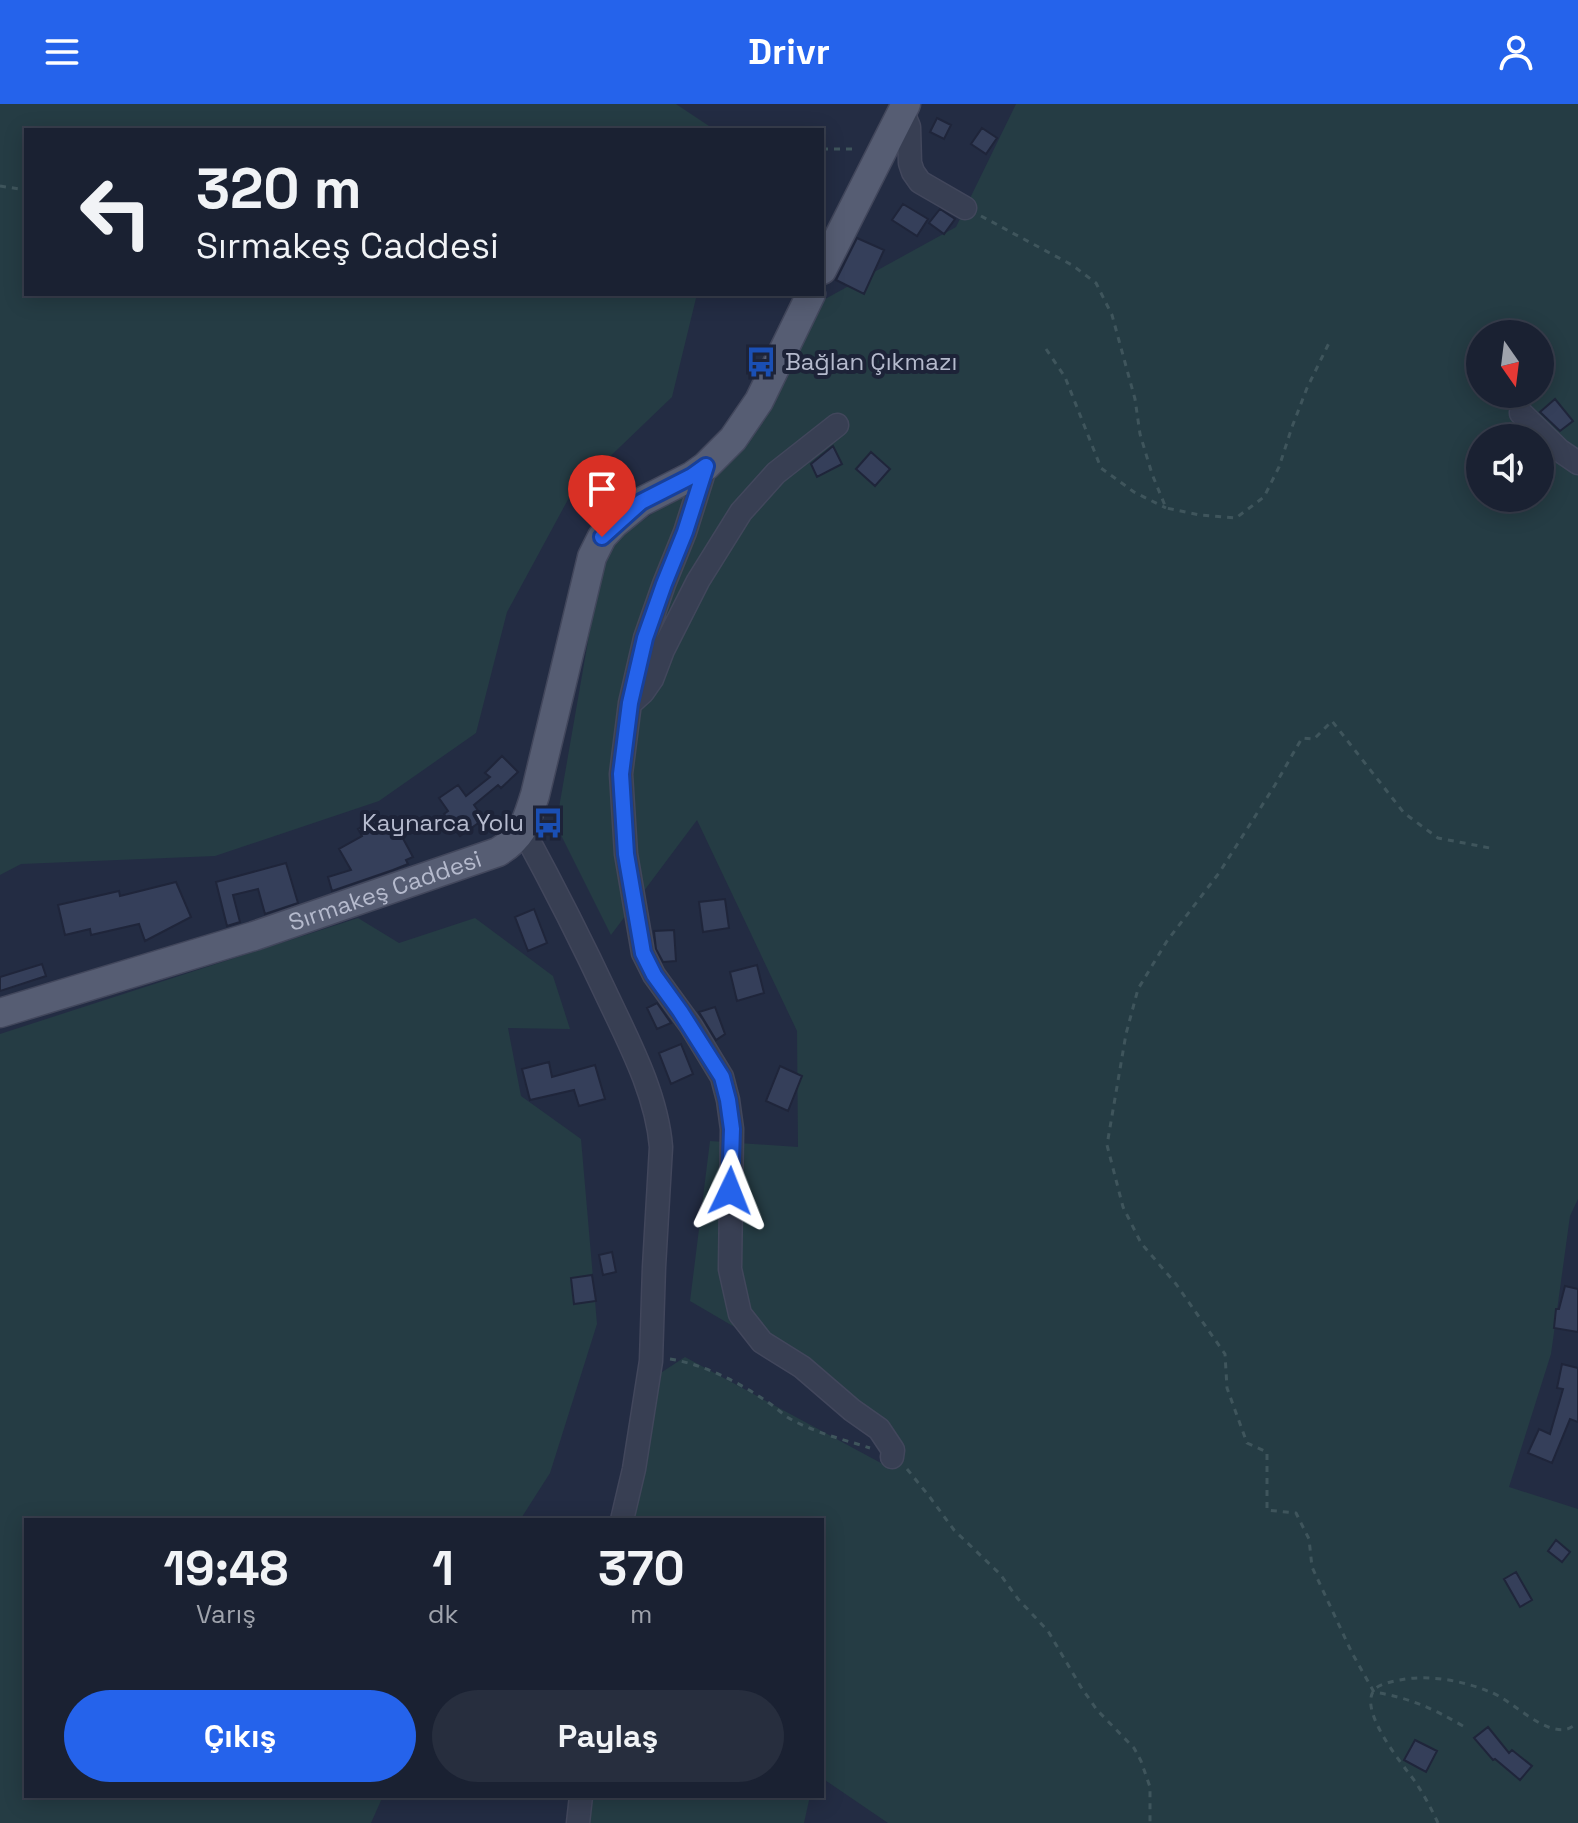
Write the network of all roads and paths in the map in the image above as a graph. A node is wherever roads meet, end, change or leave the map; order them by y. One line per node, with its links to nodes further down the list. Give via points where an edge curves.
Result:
1 (904, 107): 3 (main road); 6 (street, via 913,172 920,182)
2 (824, 149): 3 (path)
3 (882, 149): 7 (main road)
4 (0, 186): 5 (path)
5 (24, 190)
6 (965, 208): 15 (path, via 1096,283 1112,315 1140,434)
7 (824, 266)
8 (810, 296): 14 (main road, via 759,401)
9 (1329, 343): 15 (path, via 1264,497 1236,518)
10 (1046, 349): 15 (path, via 1065,377 1101,468)
11 (1521, 413): 13 (street)
12 (837, 425): 16 (street, via 776,473 741,512 698,581 652,679)
13 (1578, 463)
14 (706, 466): 16 (street, via 645,638); 17 (main road, via 641,502 602,537 592,557)
15 (1166, 508)
16 (630, 703): 21 (street, via 622,799 643,953 722,1077 732,1129 730,1269 740,1314 762,1342 879,1429)
17 (523, 830): 19 (main road, Sırmakeş Caddesi, via 498,852 408,884); 20 (street, via 571,919 655,1107 661,1147)
18 (1495, 849): 23 (path, via 1438,838 1404,813 1332,721 1314,739 1302,738 1219,873 1138,989 1107,1145 1123,1207 1141,1243 1225,1354 1227,1388 1247,1443 1267,1452 1267,1510 1296,1513 1309,1539 1312,1567)
19 (0, 1013)
20 (651, 1361): 21 (path, via 682,1361 728,1378 788,1417); 22 (street)
21 (892, 1457): 28 (path, via 1048,1631 1097,1710 1134,1748 1150,1787)
22 (622, 1518)
23 (1374, 1692): 24 (path, via 1397,1680 1432,1677 1491,1692 1554,1729); 25 (path, via 1433,1709); 29 (path, via 1376,1722)
24 (1578, 1724)
25 (1463, 1726)
26 (581, 1798): 27 (street)
27 (578, 1823)
28 (1150, 1823)
29 (1438, 1823)

